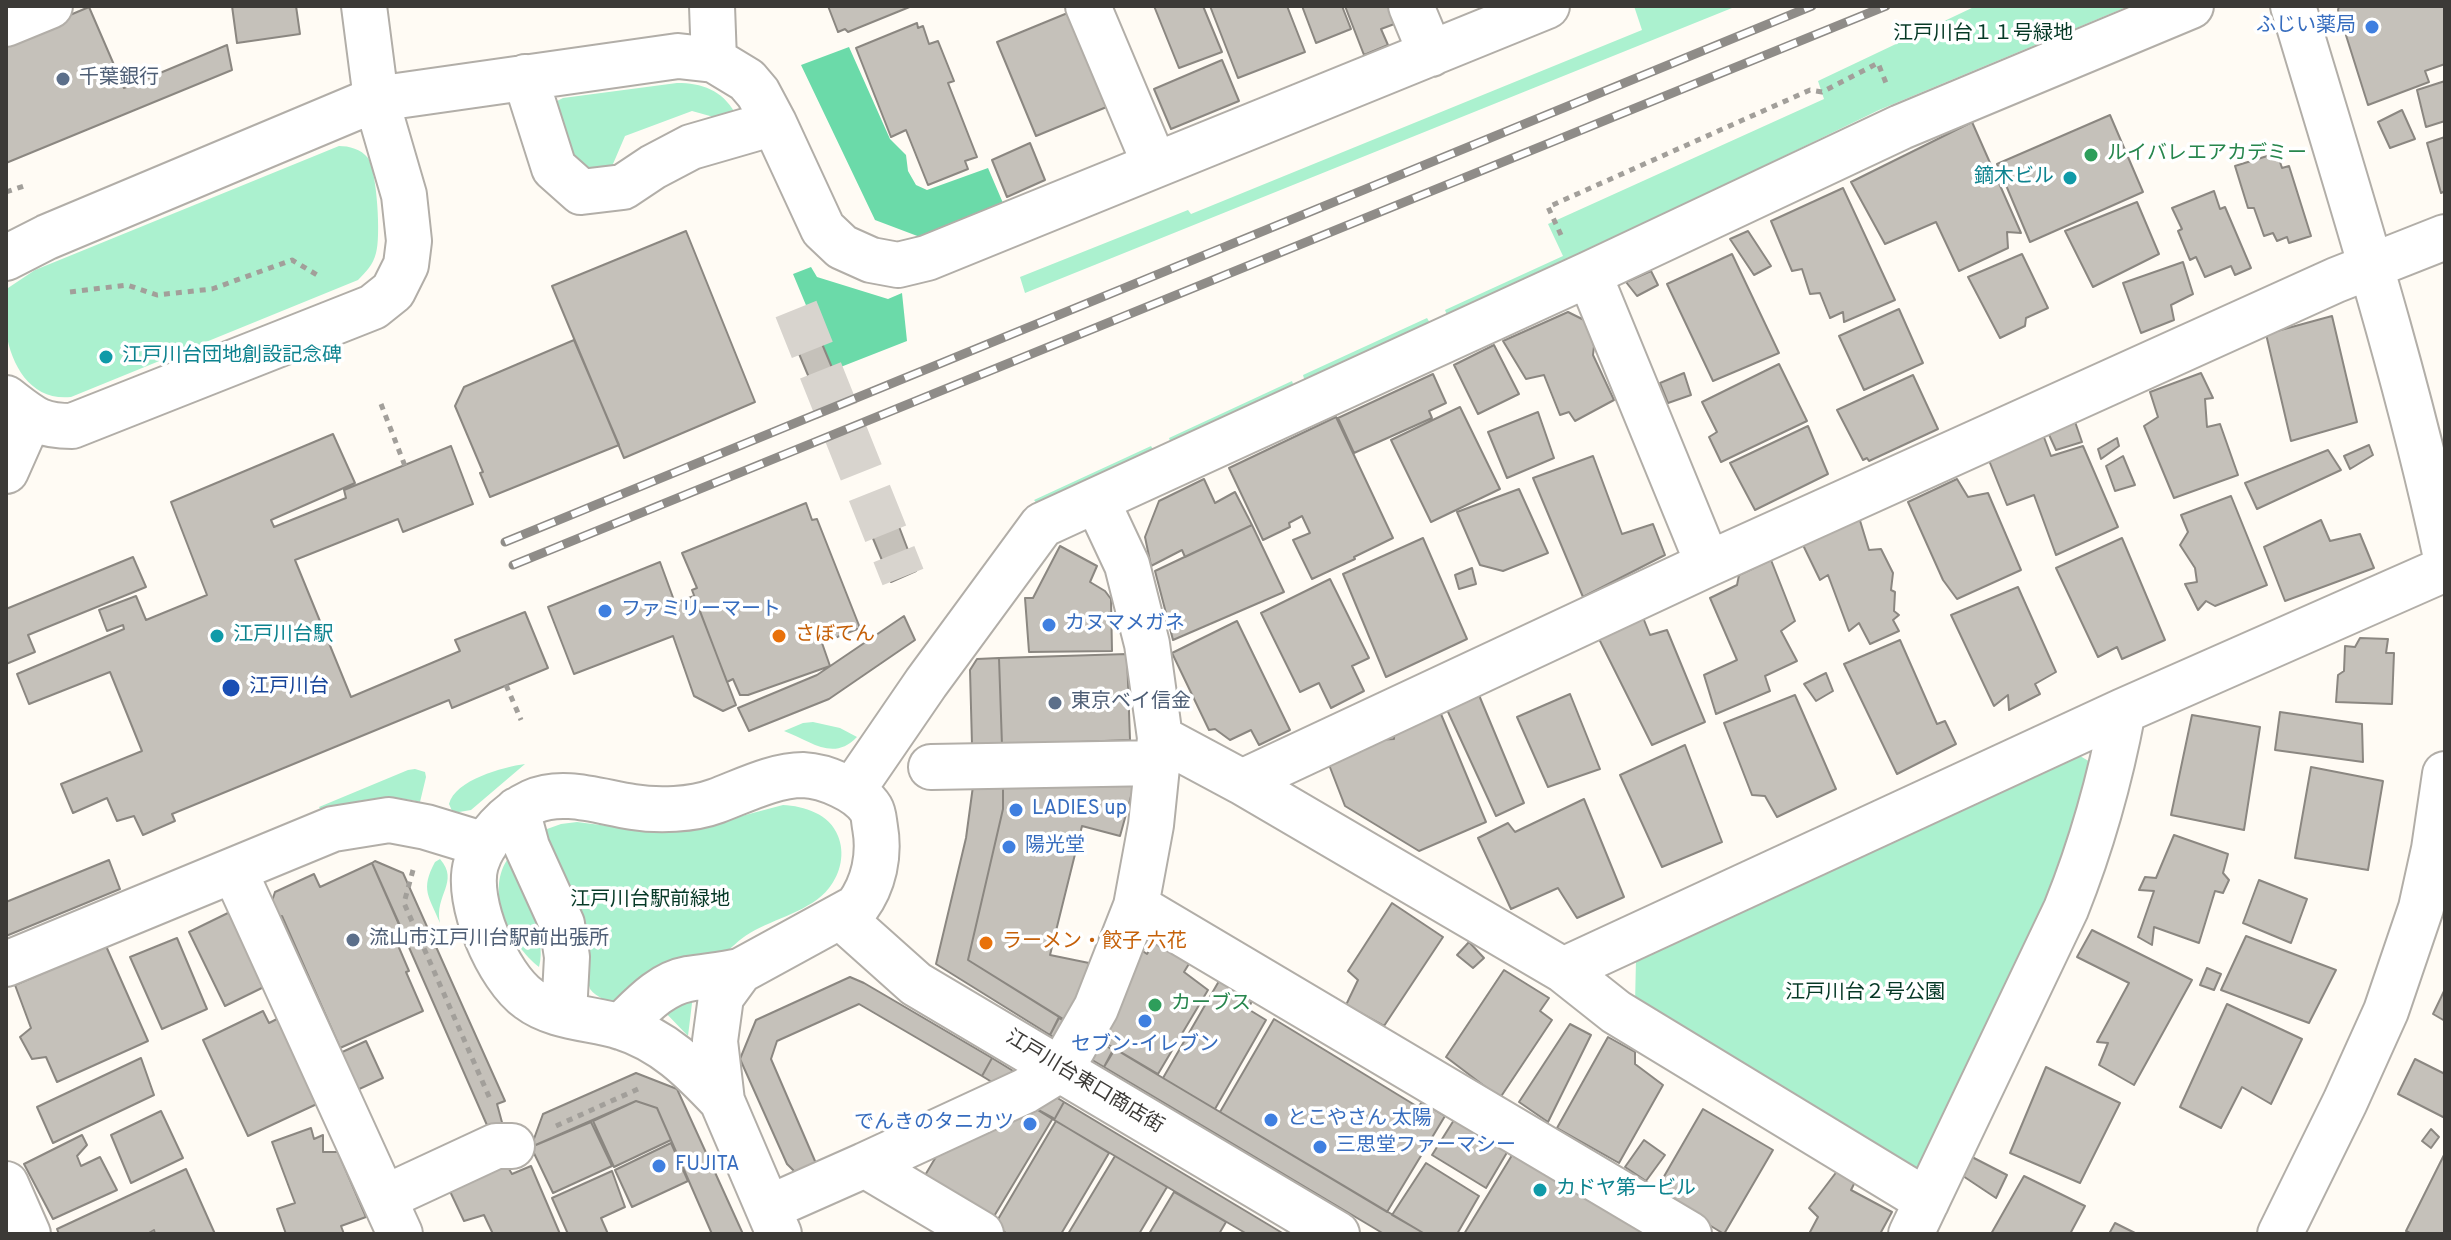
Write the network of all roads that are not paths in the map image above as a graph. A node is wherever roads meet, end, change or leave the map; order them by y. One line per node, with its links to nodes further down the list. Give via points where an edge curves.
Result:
1 (50, 6): 9 (street)
2 (364, 6): 13 (street)
3 (712, 6): 11 (street)
4 (1088, 6): 15 (street)
5 (1411, 6): 10 (street)
6 (1547, 6): 10 (street)
7 (2191, 6): 19 (street, via 1901,127)
8 (2293, 6): 18 (street)
9 (6, 24)
10 (1431, 54): 15 (street)
11 (714, 60): 12 (street, via 678,56); 14 (street, via 747,80)
12 (525, 77): 13 (street); 14 (street, via 554,168 581,192 623,187 691,147)
13 (376, 99): 17 (street); 20 (street, via 404,195 409,241 406,265 393,291 373,307 72,426 48,426)
14 (774, 123): 15 (street, via 823,229 842,247 898,265)
15 (1155, 165)
16 (2445, 237): 18 (street)
17 (6, 258)
18 (2371, 265): 23 (street); 24 (street)
19 (1585, 276): 22 (street); 24 (street)
20 (18, 407): 21 (street)
21 (6, 471)
22 (1097, 501): 27 (street, via 1127,565 1147,644); 31 (street, via 1042,525)
23 (2445, 553)
24 (1708, 564): 30 (street)
25 (2445, 569): 26 (street)
26 (2123, 711): 38 (street); 48 (street, via 2086,861)
27 (1159, 751): 28 (street); 30 (street); 35 (street)
28 (931, 767)
29 (2445, 774): 54 (street, via 2421,908 2386,1011)
30 (1242, 782): 38 (street)
31 (852, 791): 32 (street, via 802,775 691,807 637,808 574,796 534,801); 36 (street, via 872,810 877,843 867,893)
32 (517, 810): 33 (street); 40 (street, via 527,847 562,924 567,957)
33 (485, 845): 34 (street, via 389,820 333,829); 40 (street, via 476,865 475,889 488,942 508,979 530,1000)
34 (234, 870): 37 (street); 47 (street)
35 (1136, 906): 42 (street, via 1096,1008); 53 (street)
36 (841, 917): 39 (street); 42 (street, 江戸川台東口商店街, via 916,984)
37 (6, 964)
38 (1563, 970): 48 (street, via 1616,1012)
39 (740, 971): 41 (street, via 671,984); 43 (street, via 721,997 716,1022)
40 (564, 1014): 41 (street)
41 (620, 1027): 43 (street, via 644,1035 691,1067)
42 (1061, 1069): 45 (street); 52 (street, 江戸川台東口商店街)
43 (722, 1101): 49 (street)
44 (512, 1146): 47 (street, via 496,1146)
45 (865, 1165): 49 (street); 51 (street)
46 (6, 1184): 50 (street)
47 (392, 1216)
48 (1919, 1218)
49 (773, 1221)
50 (28, 1234)
51 (981, 1234)
52 (1337, 1234)
53 (1689, 1234)
54 (2280, 1234)

